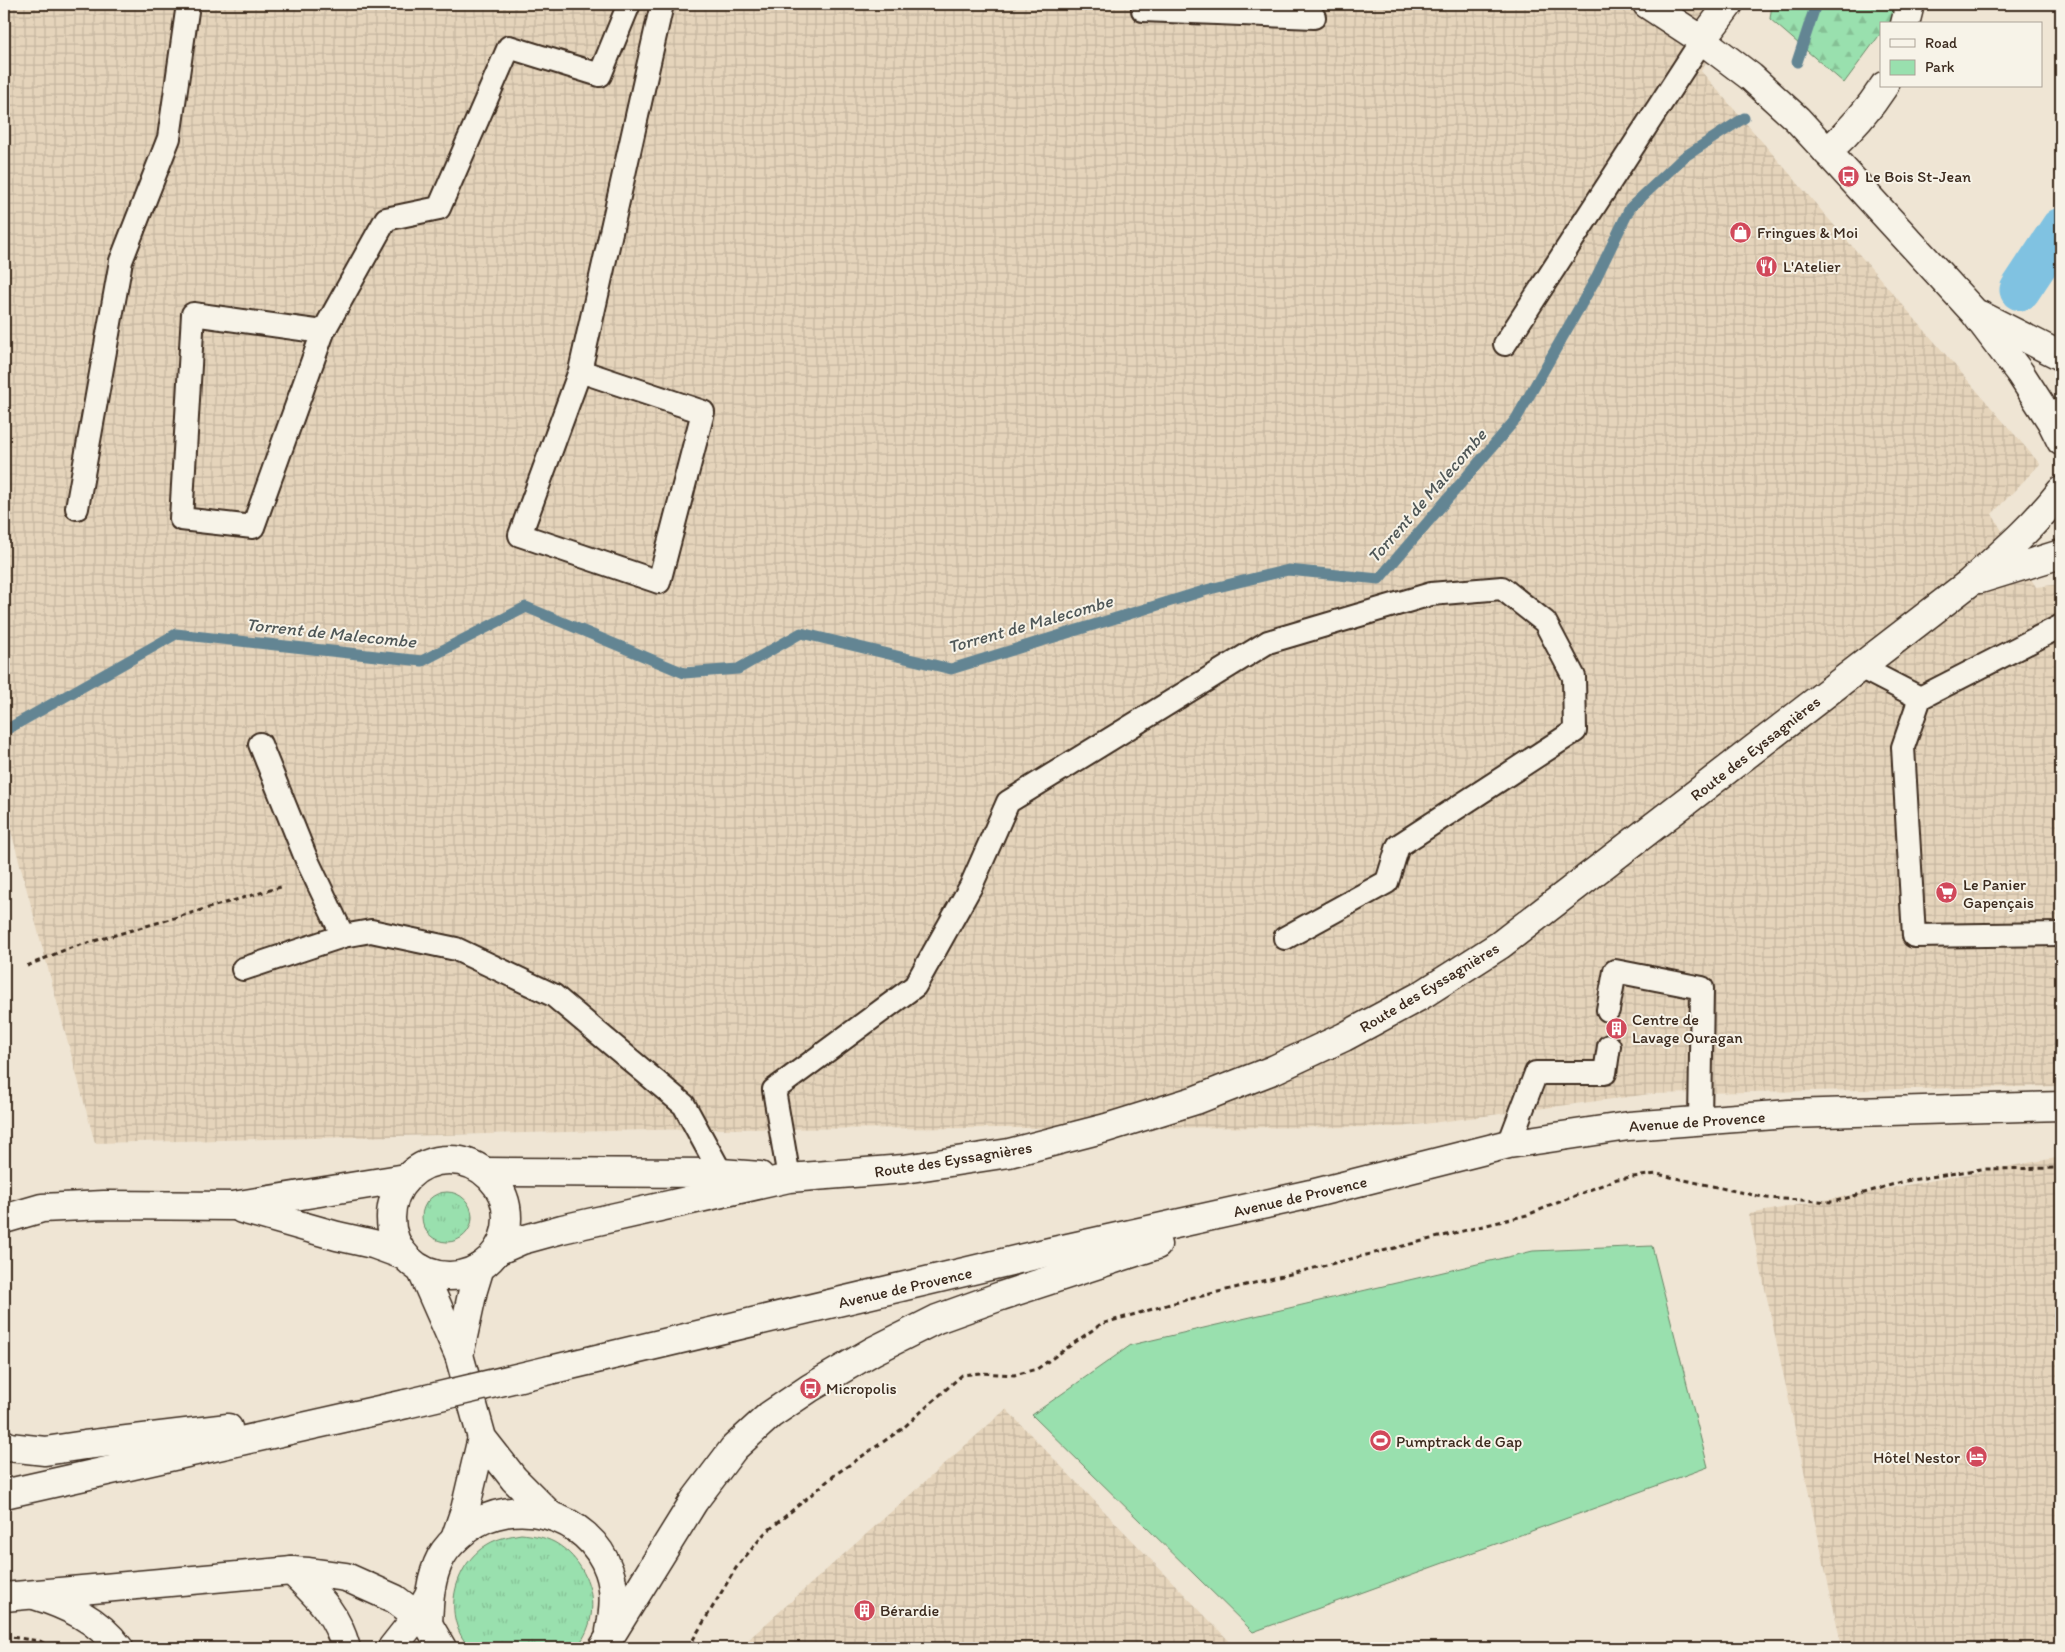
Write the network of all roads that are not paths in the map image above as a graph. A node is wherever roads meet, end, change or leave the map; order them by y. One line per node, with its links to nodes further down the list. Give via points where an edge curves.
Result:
1 (188, 4): 20 (lane, via 169,138 121,261)
2 (629, 4): 14 (lane, via 600,75 509,47 438,208 386,219)
3 (662, 4): 17 (lane)
4 (1143, 4): 8 (lane, via 1143,10)
5 (1648, 4): 10 (main road)
6 (1729, 4): 10 (main road)
7 (1910, 4): 9 (main road)
8 (1314, 16)
9 (1906, 22)
10 (1702, 40): 12 (main road, via 1751,77); 15 (lane)
11 (1883, 88): 12 (main road, via 1870,108)
12 (1827, 152): 13 (main road)
13 (1974, 312): 16 (main road); 18 (main road, via 2020,373)
14 (323, 332): 14 (lane, via 193,314 182,519 253,527)
15 (1505, 344)
16 (2061, 356)
17 (580, 371): 17 (lane, via 703,412 659,582 520,535)
18 (2061, 441)
19 (2061, 491): 22 (main road, Route des Eyssagnières, via 2049,507)
20 (77, 508)
21 (2061, 554): 22 (main road, Route des Eyssagnières)
22 (1969, 583): 24 (main road, Route des Eyssagnières)
23 (2061, 626): 25 (lane)
24 (1860, 667): 25 (lane); 39 (main road, Route des Eyssagnières, via 1500,945 1420,996 1344,1037 1273,1070 1196,1100 1009,1153 904,1169)
25 (1920, 698): 27 (lane, via 1903,747 1914,936)
26 (260, 744): 28 (lane, via 306,858)
27 (2061, 934)
28 (343, 936): 30 (lane); 37 (lane, via 371,931 456,949 553,995 684,1105)
29 (1285, 938): 39 (lane, via 1387,882 1398,846 1576,731 1574,677 1545,622 1502,588 1431,594 1268,642 1008,802 972,886 915,986 774,1090)
30 (243, 969)
31 (1608, 1010): 34 (lane, via 1615,971 1702,988)
32 (1609, 1046): 35 (lane, via 1605,1073 1536,1073)
33 (2061, 1106): 34 (main road, Avenue de Provence, via 1789,1114)
34 (1700, 1121): 35 (main road, Avenue de Provence, via 1629,1126)
35 (1509, 1144): 40 (main road, Avenue de Provence)
36 (485, 1172): 37 (main road, Route des Eyssagnières); 38 (main road, via 453,1160 435,1161 419,1167); 43 (main road, via 497,1185 507,1218 504,1235)
37 (720, 1173): 39 (main road, Route des Eyssagnières)
38 (406, 1178): 41 (main road); 44 (main road, via 396,1192 391,1224 395,1241)
39 (789, 1178): 43 (main road, Route des Eyssagnières, via 562,1229 522,1240)
40 (1311, 1194): 46 (main road, Avenue de Provence, bridge); 56 (main road, via 937,1319 810,1388 770,1415 734,1448 694,1501)
41 (233, 1206): 42 (main road, via 42,1208); 44 (main road, via 373,1244)
42 (4, 1219)
43 (488, 1259): 44 (main road, via 466,1274 451,1276 435,1274); 45 (main road, via 473,1290)
44 (412, 1262): 45 (main road)
45 (459, 1355): 47 (main road)
46 (369, 1412): 48 (main road, via 45,1451); 49 (main road)
47 (482, 1438): 50 (main road, via 514,1479); 51 (main road)
48 (4, 1444)
49 (4, 1494)
50 (550, 1515): 51 (main road, via 532,1511 504,1512 478,1521); 56 (main road, via 581,1531 597,1548 608,1569 614,1593 614,1613)
51 (455, 1539): 55 (main road, via 433,1576)
52 (292, 1571): 53 (main road); 55 (main road, via 346,1577); 58 (main road, via 330,1610)
53 (34, 1595): 54 (main road); 57 (main road, via 67,1606 93,1621)
54 (4, 1597)
55 (425, 1612): 59 (main road); 60 (main road)
56 (606, 1643)
57 (119, 1648)
58 (346, 1648)
59 (392, 1648)
60 (442, 1648)

